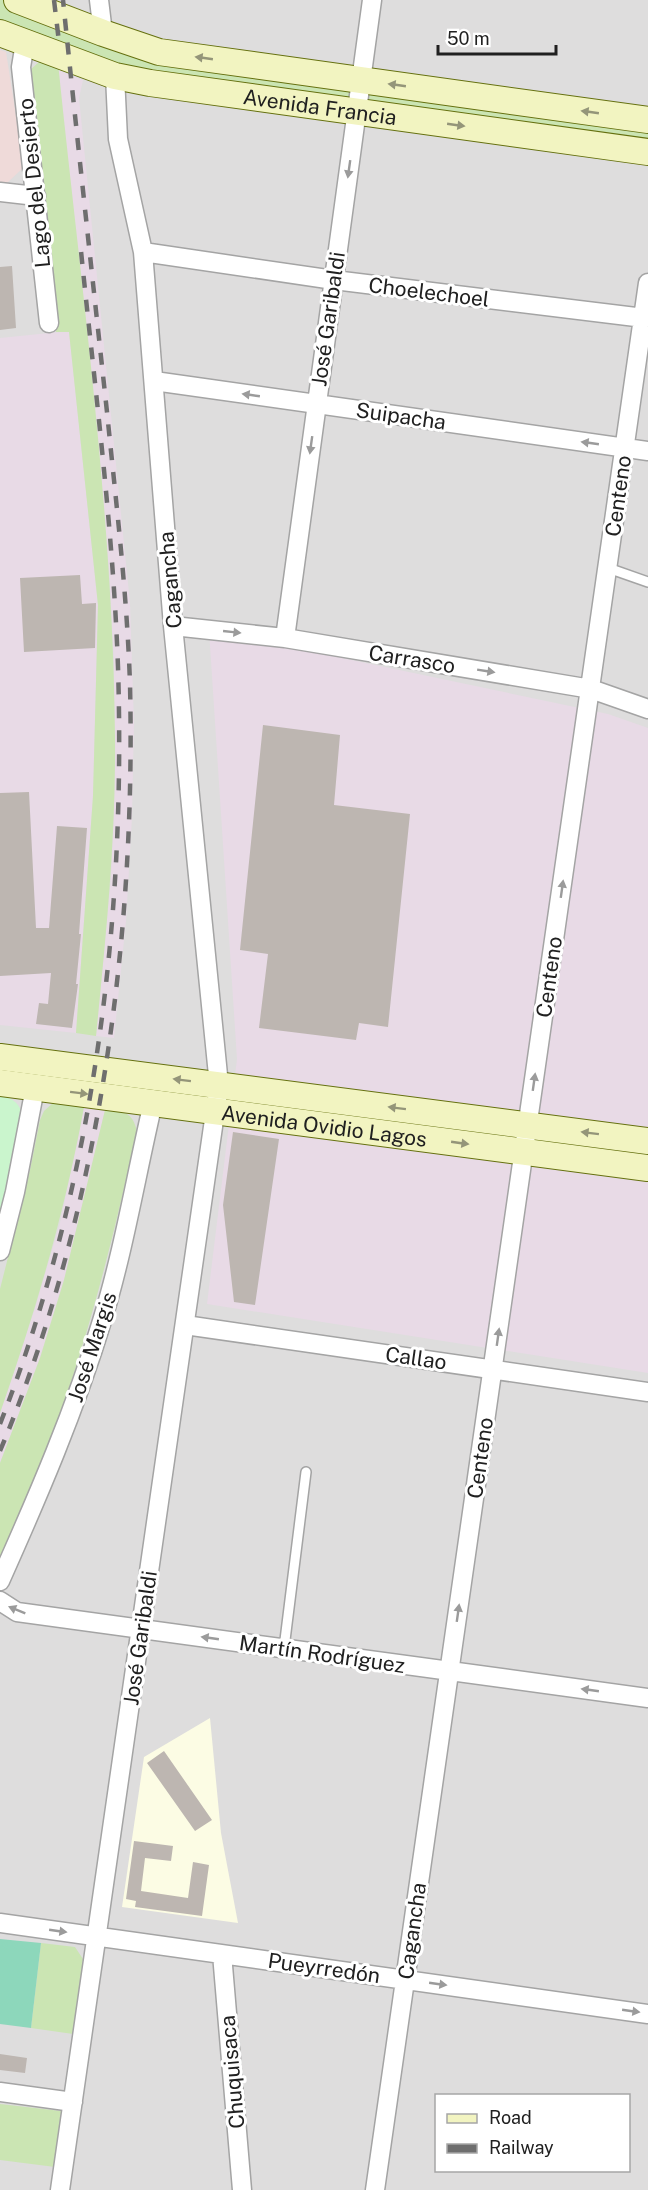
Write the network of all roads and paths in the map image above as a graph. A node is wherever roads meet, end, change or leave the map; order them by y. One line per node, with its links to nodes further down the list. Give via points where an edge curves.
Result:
1 (17, 0): 5 (main road, Avenida Francia)
2 (99, 0): 5 (street)
3 (372, 0): 8 (street, José Garibaldi)
4 (0, 33): 6 (main road, Avenida Francia)
5 (102, 33): 8 (main road, Avenida Francia, one-way to 5, via 159,52)
6 (26, 43): 7 (main road, Avenida Francia); 13 (street, Lago del Desierto, via 21,67)
7 (115, 76): 9 (main road, Avenida Francia); 14 (street, Cagancha, via 118,139)
8 (361, 80): 9 (street, José Garibaldi); 10 (main road, Avenida Francia, one-way to 8)
9 (357, 111): 11 (main road, Avenida Francia, one-way to 11); 15 (street, José Garibaldi, one-way to 15)
10 (648, 120)
11 (648, 152)
12 (0, 192): 13 (street)
13 (36, 196): 18 (street, Lago del Desierto)
14 (143, 252): 15 (street, Choelechoel); 19 (street, Cagancha)
15 (334, 280): 17 (street, Choelechoel); 20 (street, José Garibaldi)
16 (648, 283): 17 (street, Centeno)
17 (644, 318): 21 (street, Centeno)
18 (49, 323)
19 (154, 381): 20 (street, Suipacha, one-way to 19); 25 (street, Cagancha)
20 (317, 404): 21 (street, Suipacha, one-way to 20); 26 (street, José Garibaldi, one-way to 26)
21 (625, 448): 22 (street, Suipacha); 23 (street, Centeno)
22 (648, 451)
23 (608, 568): 24 (lane); 27 (street, Centeno)
24 (648, 582)
25 (173, 626): 26 (street, Carrasco, one-way to 26); 31 (street, Cagancha)
26 (285, 638): 27 (street, Carrasco, one-way to 27)
27 (591, 689): 28 (street, Carrasco); 35 (street, Centeno, one-way to 27)
28 (648, 709)
29 (0, 1057): 31 (main road, Avenida Ovidio Lagos, one-way to 29)
30 (0, 1083): 32 (main road, Avenida Ovidio Lagos)
31 (219, 1085): 34 (street, José Garibaldi); 35 (main road, Avenida Ovidio Lagos, one-way to 31)
32 (35, 1088): 33 (main road, Avenida Ovidio Lagos, one-way to 33); 39 (street)
33 (153, 1103): 34 (main road, Avenida Ovidio Lagos); 44 (street, José Margis, via 102,1321 50,1466)
34 (216, 1110): 37 (main road, Avenida Ovidio Lagos, one-way to 37); 40 (street, José Garibaldi)
35 (528, 1125): 36 (main road, Avenida Ovidio Lagos, one-way to 35); 37 (street, Centeno)
36 (648, 1141)
37 (523, 1151): 38 (main road, Avenida Ovidio Lagos); 41 (street, Centeno, one-way to 37)
38 (648, 1168)
39 (0, 1251)
40 (185, 1325): 41 (street, Callao); 46 (street, José Garibaldi)
41 (493, 1370): 42 (street, Callao); 48 (street, Centeno, one-way to 41)
42 (648, 1392)
43 (306, 1472): 47 (lane)
44 (0, 1581)
45 (0, 1601): 46 (street, Martín Rodríguez, one-way to 45, via 17,1612)
46 (141, 1629): 47 (street, Martín Rodríguez, one-way to 46); 51 (street, José Garibaldi)
47 (284, 1648): 48 (street, Martín Rodríguez)
48 (450, 1671): 49 (street, Martín Rodríguez, one-way to 48); 53 (street, Cagancha)
49 (645, 1692)
50 (0, 1923): 51 (street, Pueyrredón, one-way to 51)
51 (97, 1936): 52 (street, Pueyrredón); 56 (street, José Garibaldi)
52 (222, 1954): 53 (street, Pueyrredón); 58 (street, Chuquisaca)
53 (405, 1980): 54 (street, Pueyrredón, one-way to 54); 59 (street, Cagancha)
54 (648, 2014)
55 (0, 2092): 56 (street)
56 (73, 2102): 57 (street, José Garibaldi)
57 (60, 2190)
58 (242, 2190)
59 (375, 2190)

